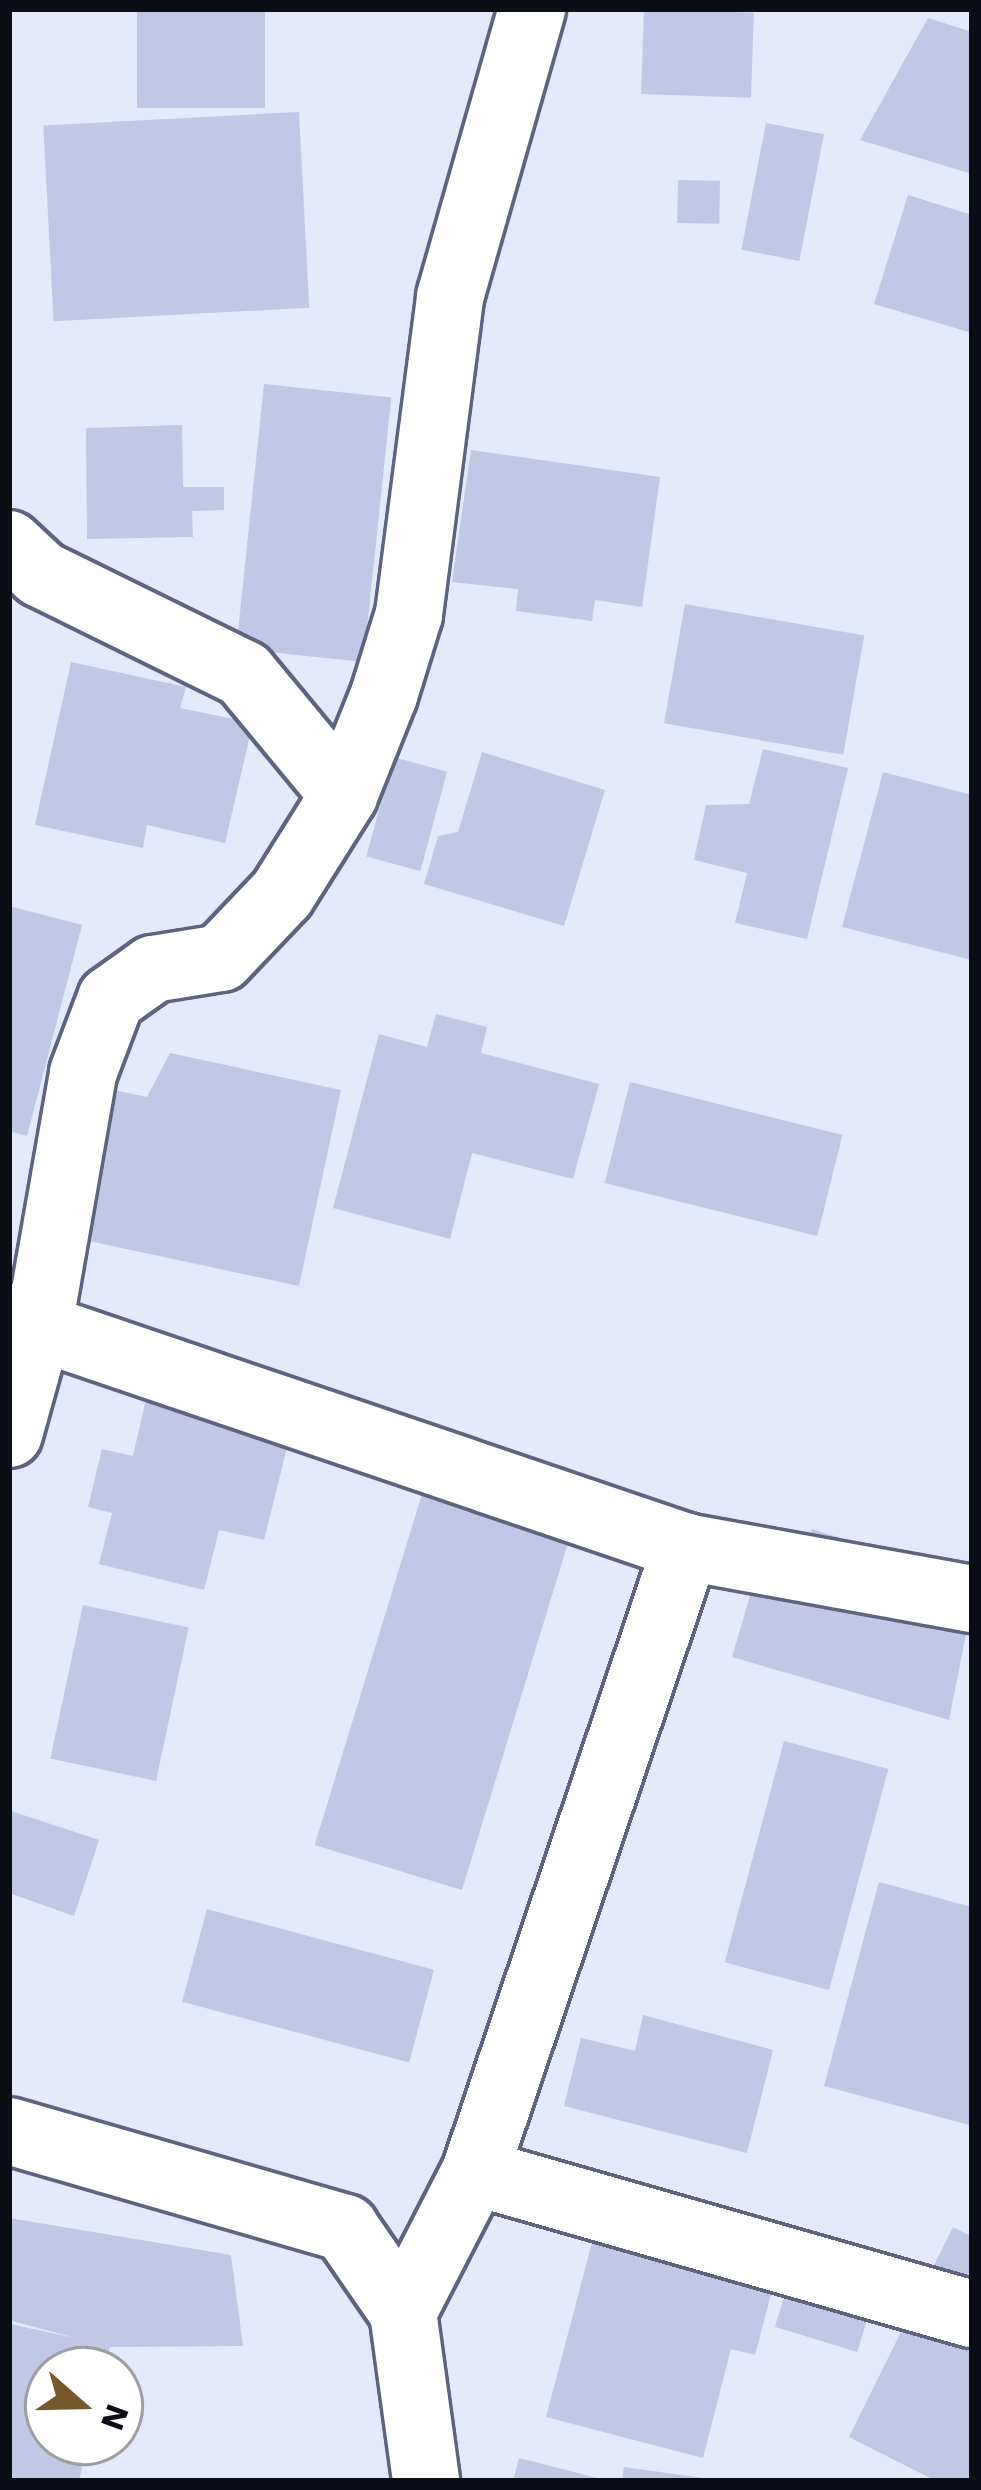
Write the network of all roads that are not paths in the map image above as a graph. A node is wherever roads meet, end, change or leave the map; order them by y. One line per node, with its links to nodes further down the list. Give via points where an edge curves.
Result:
1 (532, 9): 3 (street, via 450,297 409,614)
2 (9, 544): 3 (street, via 41,574 244,674)
3 (344, 795): 4 (street, via 282,894 221,958 153,970 111,999 83,1073)
4 (24, 1322): 5 (street); 6 (street)
5 (9, 1434)
6 (686, 1547): 7 (street); 9 (street)
7 (972, 1600)
8 (9, 2131): 10 (street, via 345,2228)
9 (475, 2172): 10 (street); 11 (street)
10 (404, 2312): 12 (street)
11 (972, 2314)
12 (426, 2481)

